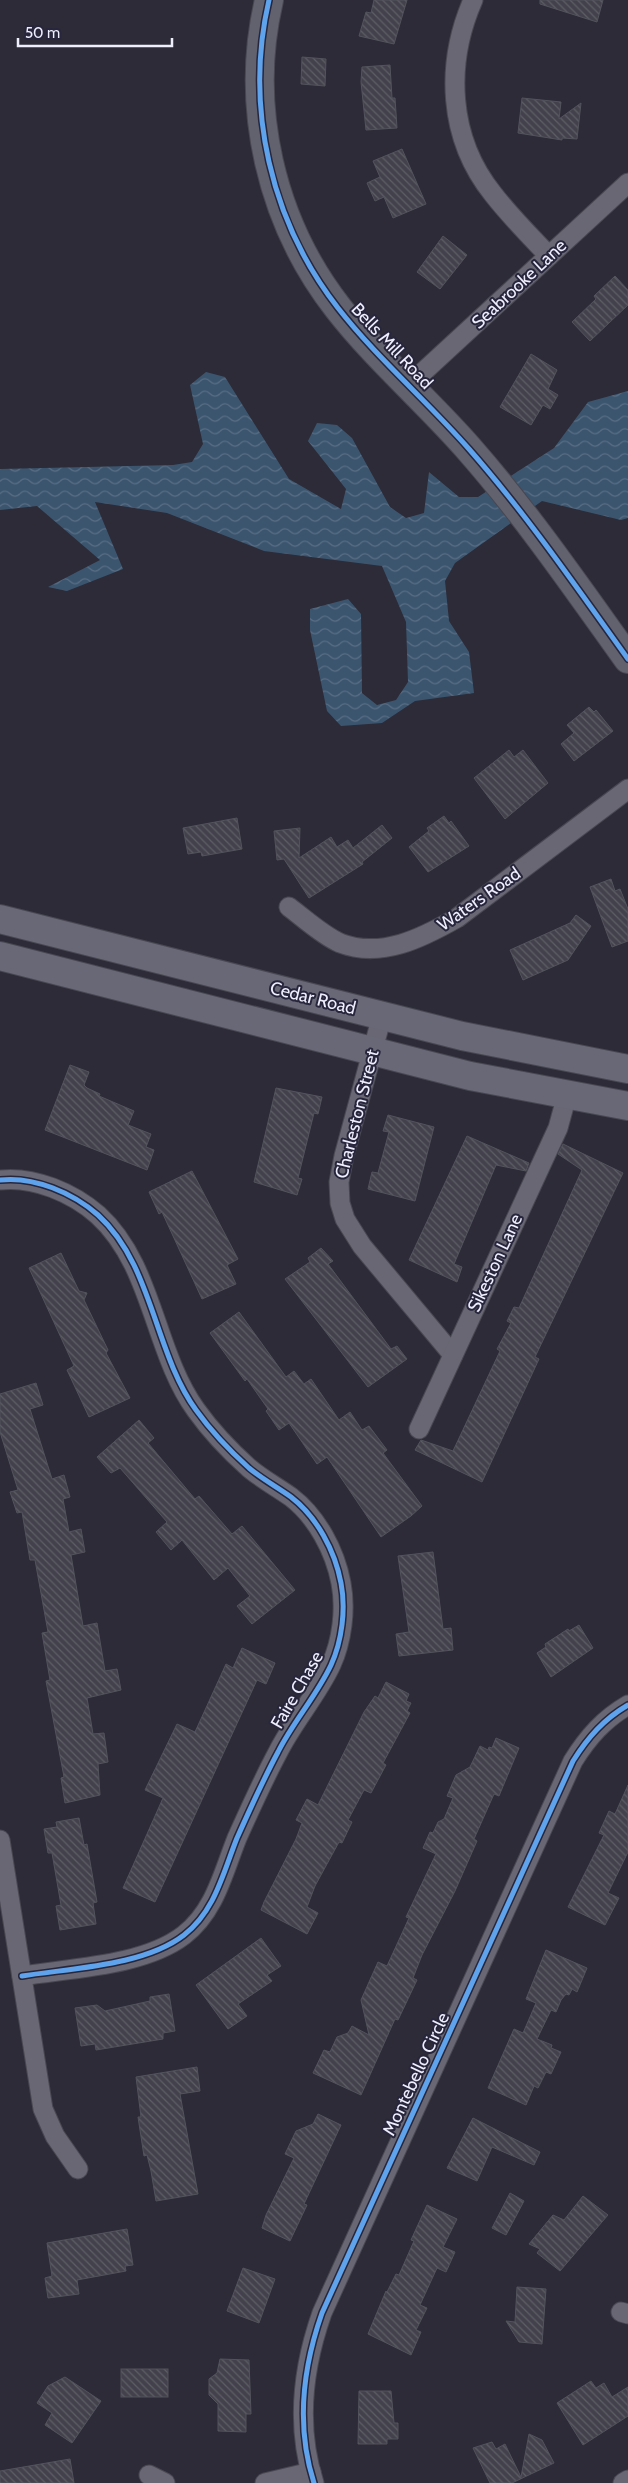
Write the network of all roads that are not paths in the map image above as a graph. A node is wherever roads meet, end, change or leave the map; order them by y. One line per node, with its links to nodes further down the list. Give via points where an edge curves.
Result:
1 (269, 0): 5 (street, Bells Mill Road, via 261,48 260,100 274,186 299,248 327,292)
2 (473, 0): 4 (street, via 457,47 455,66 454,105 462,135 473,163 492,193)
3 (628, 184): 4 (street, Seabrooke Lane)
4 (549, 256): 5 (street, Seabrooke Lane)
5 (409, 385): 6 (street, Bells Mill Road, via 491,476)
6 (628, 659)
7 (628, 789): 8 (street, Waters Road, via 457,918 406,943 385,948 362,948 340,943)
8 (289, 907)
9 (0, 919): 11 (main road, Cedar Road)
10 (0, 956): 12 (main road)
11 (382, 1016): 12 (street, Charleston Street); 13 (main road, Cedar Road, via 462,1036)
12 (372, 1052): 14 (main road); 17 (street, Charleston Street, via 339,1182 340,1202 345,1219 362,1246)
13 (628, 1069)
14 (567, 1095): 15 (main road); 17 (street, Sikeston Lane, via 558,1128)
15 (628, 1106)
16 (0, 1180): 21 (street, Faire Chase, via 40,1184 68,1195 99,1216 112,1230 134,1267 188,1399 251,1470 292,1498 314,1522 338,1567 343,1605 331,1666 279,1749 253,1800 217,1894 200,1920 183,1936 160,1950 137,1958)
17 (453, 1356): 18 (street, Sikeston Lane)
18 (419, 1429)
19 (628, 1705): 23 (street, Montebello Circle, via 604,1721 573,1761 322,2313 306,2364 305,2442)
20 (0, 1840): 21 (street)
21 (22, 1976): 22 (street, via 43,2109 55,2136)
22 (78, 2169)
23 (312, 2477): 25 (street)
24 (628, 2480): 26 (street)
25 (265, 2483)
26 (623, 2483)

